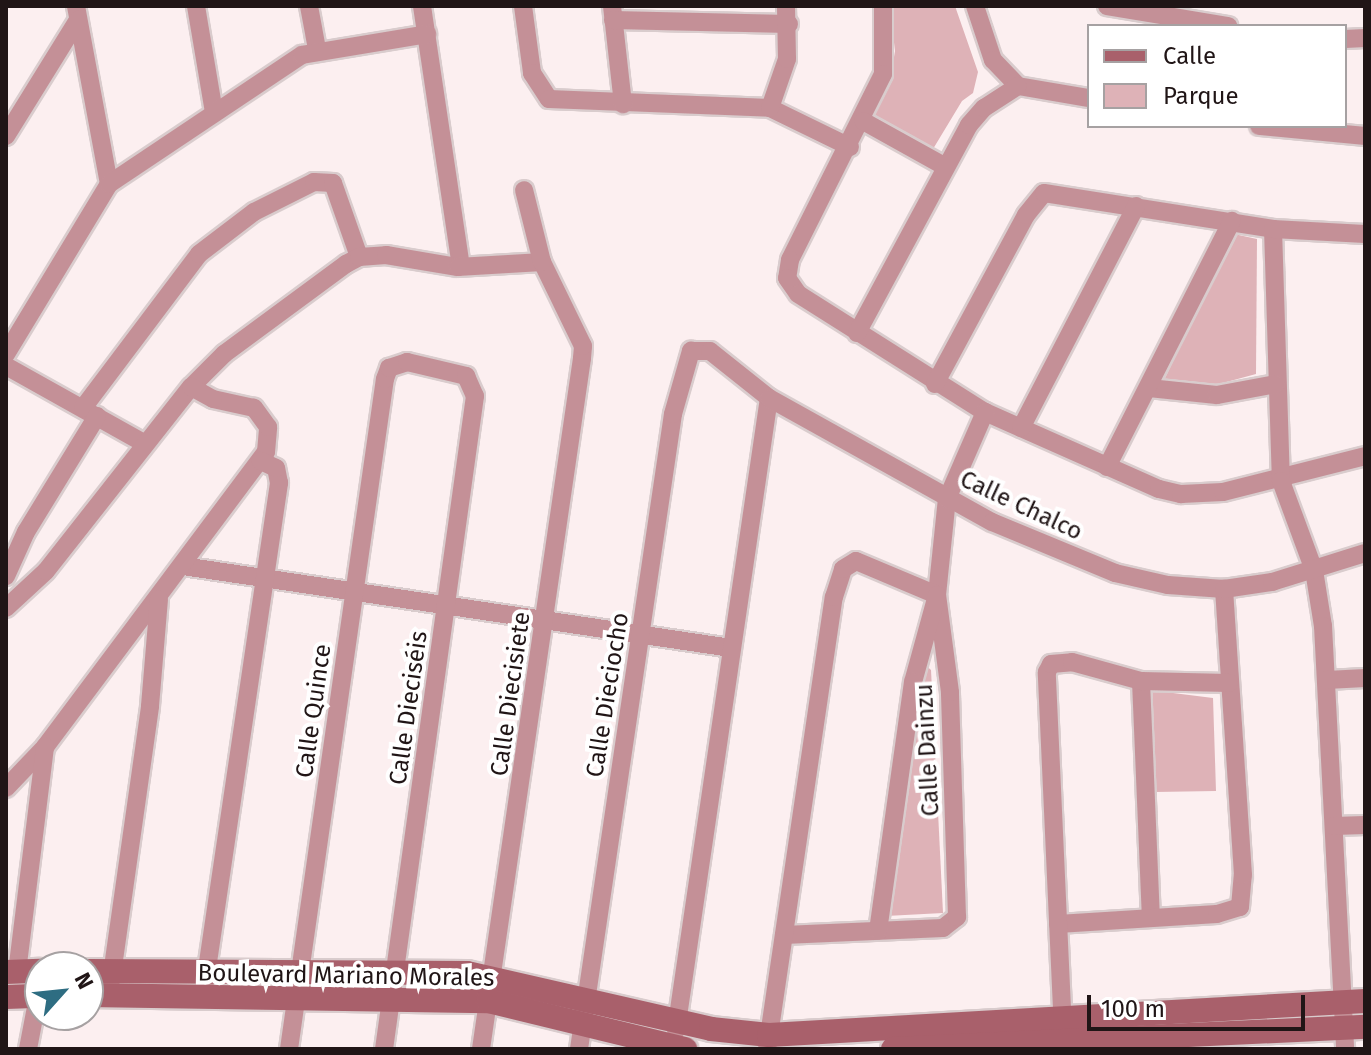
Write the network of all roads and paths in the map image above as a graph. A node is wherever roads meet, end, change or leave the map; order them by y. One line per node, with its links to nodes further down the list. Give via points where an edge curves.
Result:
1 (196, 6): 18 (street)
2 (309, 6): 13 (street)
3 (422, 6): 12 (street)
4 (523, 6): 16 (street, via 528,55 539,90 561,102)
5 (883, 6): 19 (street, via 883,74)
6 (975, 6): 14 (street, via 993,60)
7 (1107, 6): 11 (street)
8 (77, 13): 21 (street); 25 (street)
9 (613, 13): 10 (street); 16 (street)
10 (788, 15): 17 (street, via 787,59)
11 (1216, 24)
12 (427, 34): 13 (street); 33 (street)
13 (317, 49): 18 (street)
14 (1018, 86): 15 (street); 24 (street, via 984,108)
15 (1087, 98)
16 (623, 104): 17 (street)
17 (770, 108): 23 (street)
18 (214, 112): 25 (street)
19 (863, 121): 23 (street); 24 (street)
20 (1280, 128): 22 (street)
21 (6, 136)
22 (1365, 136)
23 (850, 147): 34 (street, via 790,260 791,287)
24 (944, 166): 34 (street)
25 (109, 184): 36 (street)
26 (524, 190): 32 (street)
27 (1136, 206): 28 (street); 39 (street, via 1044,193 1026,215); 46 (street)
28 (1232, 221): 29 (street); 42 (street)
29 (1273, 229): 30 (street); 40 (street)
30 (1365, 234)
31 (359, 257): 33 (street, via 386,255); 41 (street, via 253,332); 44 (street, via 339,190 324,180 216,238 179,279)
32 (542, 262): 33 (street); 64 (street, Calle Diecisiete, via 583,346)
33 (461, 266)
34 (857, 333): 39 (street)
35 (691, 351): 43 (street, Calle Chalco, via 710,351); 65 (street, Calle Dieciocho, via 676,400)
36 (6, 354)
37 (6, 366): 44 (street)
38 (466, 376): 59 (street, Calle Quince, via 407,362 389,368); 63 (street, Calle Dieciséis, via 474,388 474,408)
39 (935, 384): 45 (street)
40 (1276, 384): 42 (street, via 1217,395); 51 (street)
41 (191, 387): 47 (street); 49 (street, via 213,399 242,402 260,414 269,436)
42 (1149, 388): 50 (street)
43 (769, 398): 52 (street, Calle Chalco); 66 (street)
44 (90, 412): 47 (street); 56 (street)
45 (985, 412): 46 (street); 52 (street, Calle Dainzu)
46 (1021, 428): 50 (street)
47 (144, 443): 62 (street, via 46,571)
48 (1365, 456): 51 (street)
49 (261, 461): 54 (street); 57 (street, via 273,465 279,477)
50 (1107, 467): 51 (street, via 1181,494)
51 (1281, 481): 55 (street)
52 (947, 499): 58 (street, Calle Chalco, via 1115,573 1168,585); 60 (street, Calle Dainzu)
53 (1365, 553): 55 (street, Calle Chalco)
54 (183, 566): 57 (street); 61 (street)
55 (1314, 570): 58 (street, Calle Chalco); 68 (street)
56 (6, 576)
57 (264, 579): 59 (street); 85 (street)
58 (1224, 589): 70 (street)
59 (354, 595): 63 (street); 83 (street, Calle Quince)
60 (937, 595): 77 (street, via 913,682); 77 (street, Calle Dainzu, via 950,692 959,908 955,922 943,928); 78 (street, via 866,563 847,562 843,569)
61 (159, 599): 71 (street); 79 (street, via 150,706)
62 (6, 608)
63 (447, 609): 64 (street); 82 (street, Calle Dieciséis)
64 (546, 623): 65 (street); 84 (street, Calle Diecisiete)
65 (641, 635): 66 (street); 91 (street, Calle Dieciocho)
66 (731, 648): 92 (street)
67 (1365, 678): 68 (street)
68 (1327, 680): 74 (street)
69 (1141, 681): 70 (street); 75 (street); 76 (street, via 1072,662 1051,664 1047,672)
70 (1229, 683): 75 (street, via 1243,875 1240,907)
71 (45, 747): 72 (street); 81 (street)
72 (6, 788)
73 (1365, 825): 74 (street)
74 (1334, 826): 90 (street)
75 (1151, 917): 76 (street)
76 (1058, 924): 93 (street)
77 (878, 931): 78 (street, Calle Dainzu)
78 (784, 935): 95 (street)
79 (104, 951)
80 (104, 971): 85 (street, Boulevard Mariano Morales)
81 (21, 972)
82 (394, 972): 83 (street, Boulevard Mariano Morales); 84 (street, Boulevard Mariano Morales); 87 (street, Calle Dieciséis)
83 (301, 973): 85 (street, Boulevard Mariano Morales); 88 (street, Calle Quince)
84 (493, 976): 89 (street, Calle Diecisiete); 91 (street, Boulevard Mariano Morales)
85 (204, 985): 86 (street, Boulevard Mariano Morales); 88 (street, Boulevard Mariano Morales)
86 (104, 995)
87 (391, 997): 88 (street, Boulevard Mariano Morales); 89 (street, Boulevard Mariano Morales); 98 (street, Calle Dieciséis)
88 (297, 999): 97 (street, Calle Quince)
89 (488, 1001): 91 (street, Boulevard Mariano Morales); 99 (street, Calle Diecisiete)
90 (1354, 1002): 93 (street, Boulevard Mariano Morales); 94 (street)
91 (585, 1011): 92 (street, Boulevard Mariano Morales); 96 (street, Boulevard Mariano Morales); 100 (street, Calle Dieciocho)
92 (678, 1022): 95 (street, Boulevard Mariano Morales); 96 (street)
93 (1063, 1034): 94 (street, Boulevard Mariano Morales); 95 (street, Boulevard Mariano Morales); 101 (street, Boulevard Mariano Morales)
94 (1351, 1034)
95 (768, 1042)
96 (677, 1048)
97 (289, 1049)
98 (384, 1049)
99 (481, 1049)
100 (579, 1049)
101 (893, 1049)

